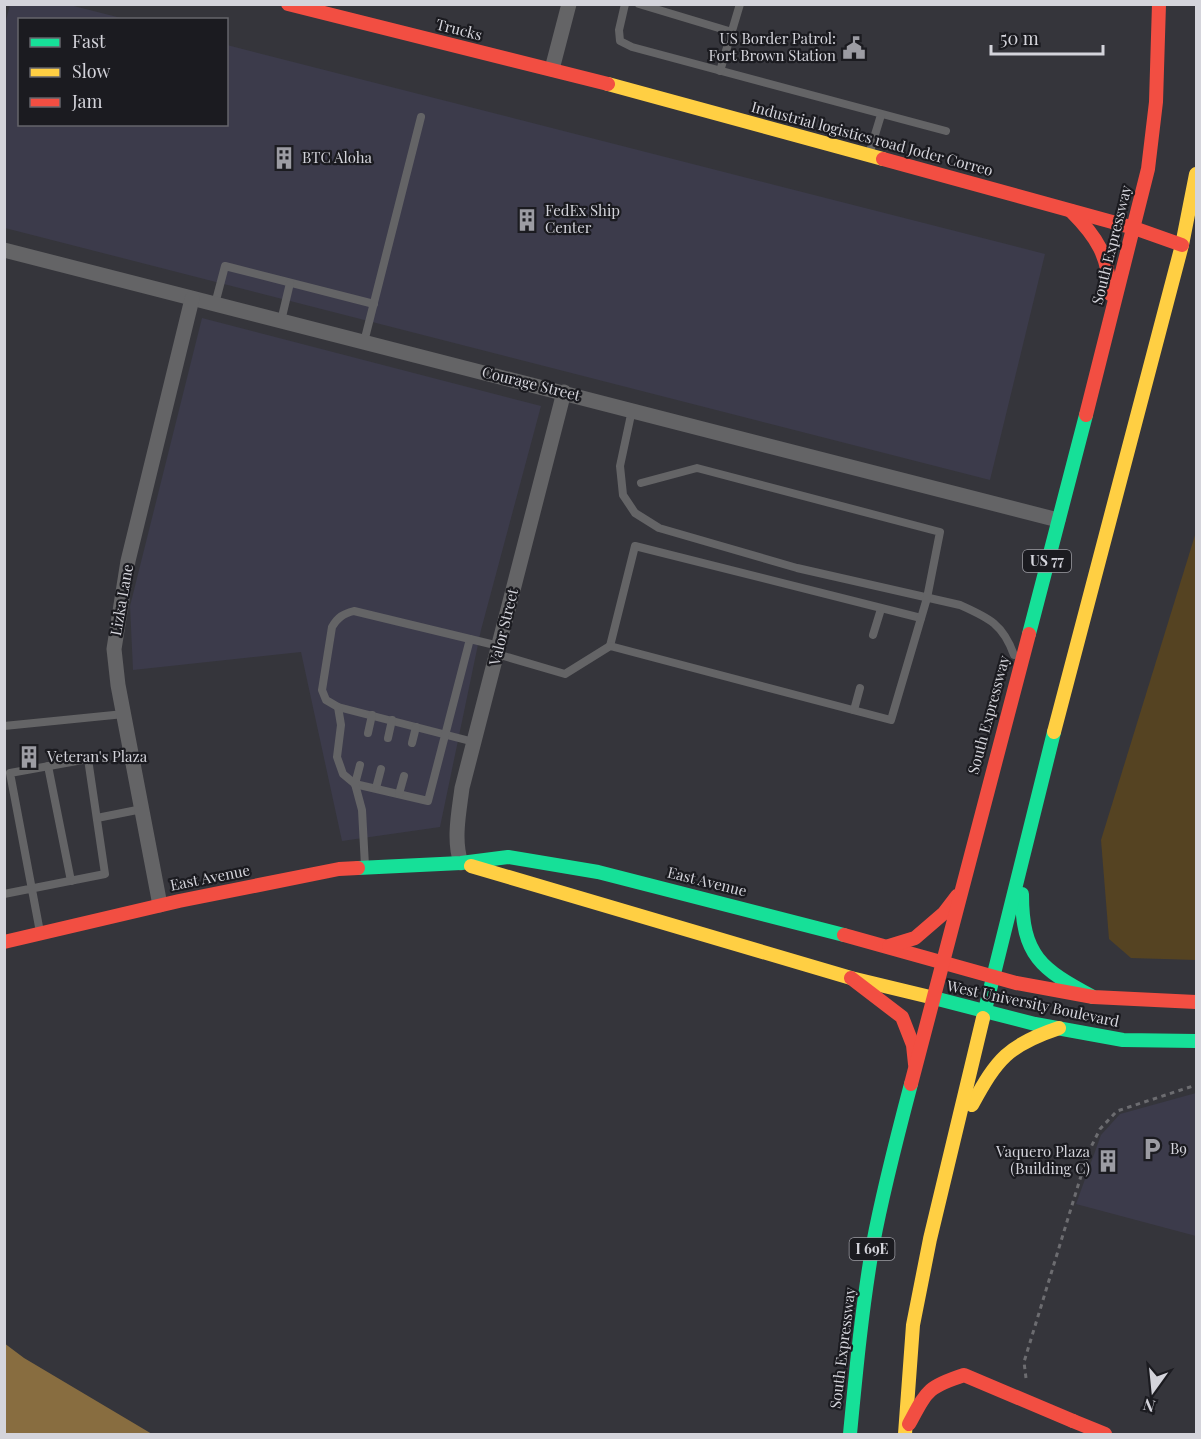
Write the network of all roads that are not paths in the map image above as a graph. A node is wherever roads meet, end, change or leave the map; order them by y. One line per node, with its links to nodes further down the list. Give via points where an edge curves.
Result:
1 (288, 4): 8 (main road, Trucks)
2 (569, 4): 8 (street)
3 (625, 4): 9 (lane, via 620,41)
4 (639, 4): 7 (lane)
5 (740, 4): 7 (lane)
6 (1159, 4): 16 (main road, South Expressway / US 77, via 1156,102 1148,169)
7 (732, 32): 9 (lane)
8 (552, 69): 13 (main road, Industrial logistics road Joder Correo)
9 (720, 71): 10 (lane)
10 (880, 115): 12 (lane); 13 (lane)
11 (421, 117): 23 (lane)
12 (946, 131)
13 (869, 155): 15 (main road, Industrial logistics road Joder Correo)
14 (1197, 174): 18 (main road)
15 (1070, 210): 16 (main road, Industrial logistics road Joder Correo); 25 (main road, via 1089,228 1104,251 1111,280)
16 (1134, 228): 18 (main road, Industrial logistics road Joder Correo); 25 (main road, South Expressway / US 77)
17 (1197, 233): 18 (main road)
18 (1182, 245): 61 (main road)
19 (4, 250): 21 (street, Courage Street)
20 (290, 283): 22 (lane, via 225,266); 23 (lane); 24 (lane)
21 (192, 299): 22 (street, Courage Street); 42 (street, Lizka Lane, via 128,561 114,648)
22 (215, 304): 24 (street, Courage Street)
23 (374, 304): 26 (lane)
24 (281, 321): 26 (street, Courage Street)
25 (1110, 323): 30 (main road, South Expressway / US 77)
26 (364, 342): 27 (street, Courage Street)
27 (564, 392): 28 (street, Courage Street); 37 (street, Valor Street)
28 (632, 410): 30 (street, Courage Street); 31 (lane, via 620,466 623,495 635,513 659,528 770,561)
29 (641, 483): 31 (lane, via 697,468 940,532)
30 (1058, 520): 38 (main road, South Expressway / US 77)
31 (927, 598): 33 (lane); 38 (lane, via 960,605 1002,630)
32 (881, 609): 33 (lane); 34 (lane); 36 (lane, via 635,546)
33 (921, 618): 41 (lane, via 891,720)
34 (873, 635)
35 (470, 639): 37 (lane); 40 (lane, via 354,610 343,614 332,627 322,690 327,700); 48 (lane)
36 (610, 646): 37 (lane, via 565,674); 41 (lane)
37 (498, 650): 50 (street, Valor Street)
38 (1019, 668): 66 (main road, South Expressway / US 77)
39 (860, 688): 41 (lane)
40 (338, 707): 43 (lane); 56 (lane, via 341,725 337,757 343,774)
41 (854, 710)
42 (124, 714): 45 (lane); 59 (street, Lizka Lane)
43 (372, 715): 44 (lane); 47 (lane)
44 (392, 720): 46 (lane); 49 (lane)
45 (4, 726)
46 (416, 727): 48 (lane); 51 (lane)
47 (368, 733)
48 (446, 734): 50 (lane); 58 (lane, via 428,801)
49 (388, 738)
50 (474, 742): 62 (street, Valor Street, via 459,812)
51 (412, 743)
52 (360, 765): 56 (lane)
53 (48, 766): 60 (lane, via 88,759); 64 (lane); 65 (lane, via 10,773)
54 (381, 770): 57 (lane)
55 (404, 776): 58 (lane)
56 (356, 784): 57 (lane); 63 (lane)
57 (376, 788): 58 (lane)
58 (399, 794)
59 (142, 809): 60 (lane); 68 (street, Lizka Lane)
60 (97, 818): 64 (lane, via 105,874)
61 (1025, 846): 73 (main road); 75 (main road, via 1023,924 1031,951 1060,980)
62 (461, 863): 63 (main road, East Avenue); 71 (main road, East Avenue, via 508,857 598,872); 74 (main road, East Avenue)
63 (366, 868): 68 (main road, East Avenue, via 339,869)
64 (71, 881): 65 (lane)
65 (32, 889): 67 (lane); 69 (lane)
66 (960, 893): 71 (main road, via 945,913 915,938); 72 (main road, South Expressway / US 77)
67 (4, 894)
68 (160, 905): 69 (main road, East Avenue)
69 (41, 933): 70 (main road, East Avenue)
70 (4, 942)
71 (889, 946): 72 (main road, East Avenue)
72 (942, 962): 73 (main road, West University Boulevard); 76 (main road, South Expressway / US 77)
73 (993, 977): 75 (main road, West University Boulevard); 78 (main road)
74 (851, 978): 76 (main road, East Avenue); 81 (main road, via 902,1017 913,1045)
75 (1093, 997): 77 (main road, West University Boulevard)
76 (934, 999): 78 (main road, West University Boulevard); 81 (main road, South Expressway / I 69E)
77 (1197, 1002)
78 (986, 1010): 79 (main road, West University Boulevard); 82 (main road)
79 (1059, 1028): 80 (main road, West University Boulevard, via 1123,1040); 82 (main road, via 1034,1035 996,1062)
80 (1197, 1041)
81 (916, 1068): 85 (main road, South Expressway / I 69E, via 873,1244)
82 (955, 1138): 84 (main road, via 913,1325)
83 (1076, 1428): 84 (main road, via 1029,1402 964,1375 942,1382 926,1394); 86 (main road)
84 (905, 1433)
85 (850, 1434)
86 (1105, 1434)

